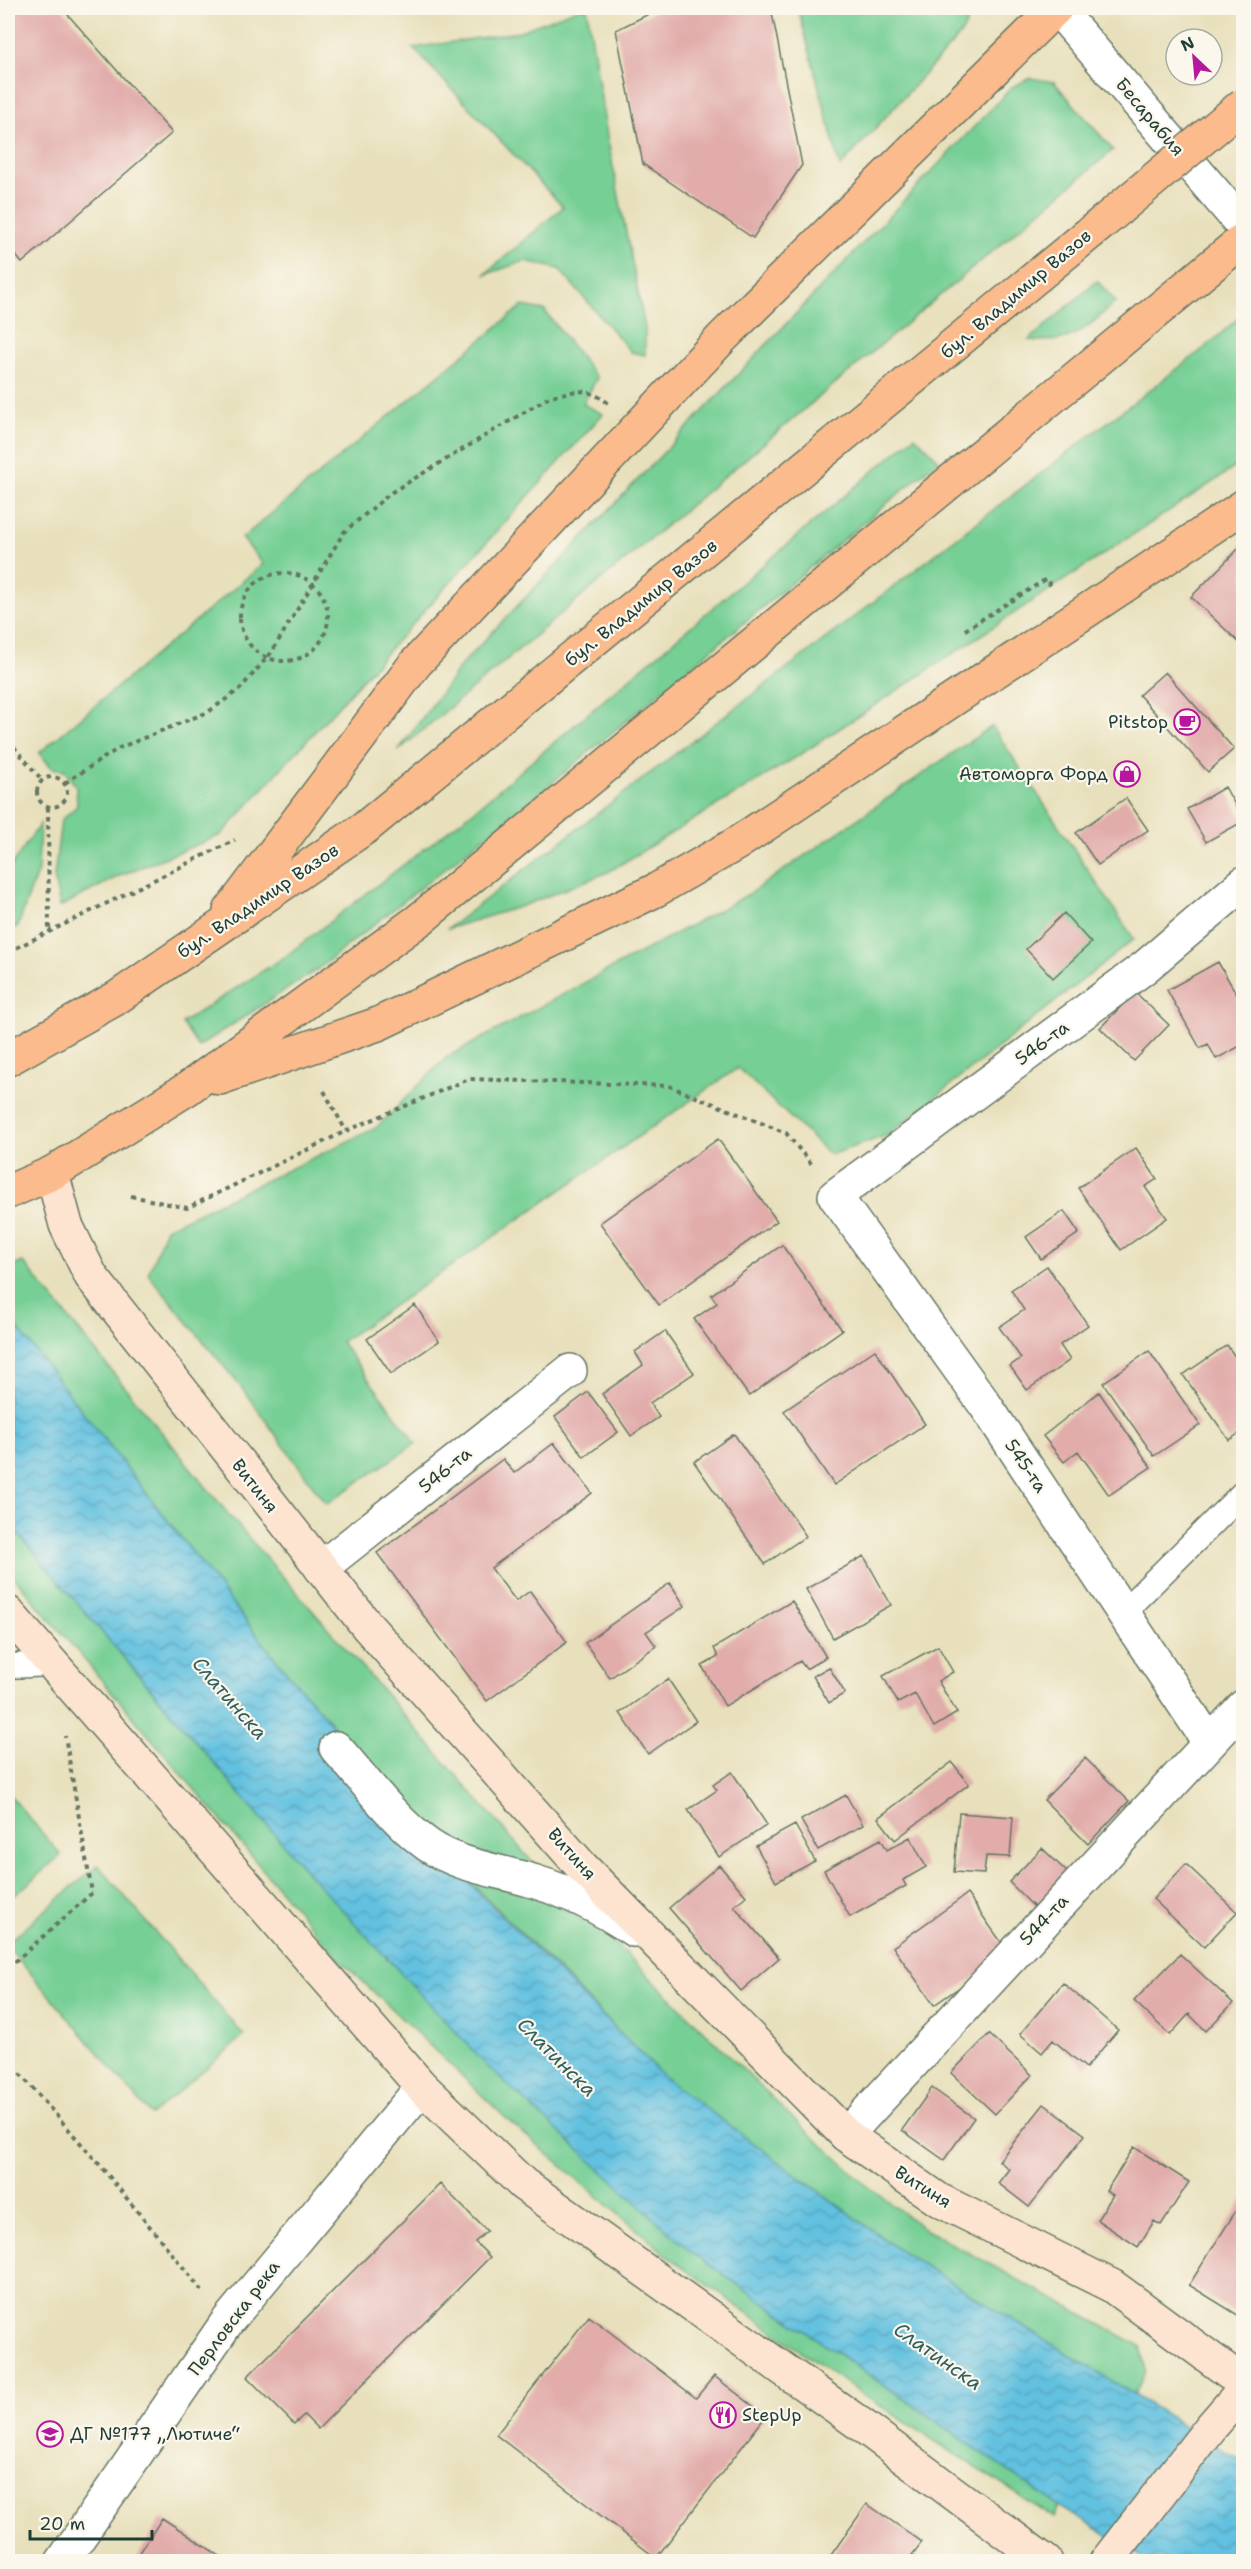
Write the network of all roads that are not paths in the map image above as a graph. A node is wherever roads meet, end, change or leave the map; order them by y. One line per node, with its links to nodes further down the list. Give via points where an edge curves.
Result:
1 (1056, 8): 3 (street, Бесарабия); 7 (main road, via 722,338 415,664)
2 (1244, 104): 7 (main road, бул. Владимир Вазов, bridge, via 366,827)
3 (1244, 227)
4 (1244, 239): 9 (main road, via 419,920)
5 (1244, 506): 9 (main road, via 736,844 656,890 378,1024)
6 (1244, 883): 12 (street, 546-та, via 1144,967)
7 (214, 931): 8 (main road, бул. Владимир Вазов, via 115,999)
8 (8, 1059)
9 (187, 1089): 10 (main road)
10 (52, 1173): 11 (main road); 15 (street, Витиня, via 66,1225 91,1276)
11 (8, 1192)
12 (835, 1196): 16 (street, 545-та, via 986,1406)
13 (570, 1371): 15 (street, 546-та)
14 (1244, 1492): 16 (lane)
15 (321, 1568): 23 (street, Витиня, via 368,1627 583,1868)
16 (1123, 1612): 21 (street, 545-та)
17 (8, 1613): 18 (street)
18 (52, 1664): 19 (lane); 24 (street)
19 (8, 1666)
20 (1244, 1706): 21 (street, 544-та)
21 (1209, 1742): 25 (street, 544-та)
22 (336, 1748): 23 (street, via 428,1845 469,1865 536,1882 594,1904)
23 (658, 1946): 25 (street, Витиня)
24 (422, 2086): 29 (street, Перловска река, via 227,2322); 30 (street, via 523,2184 863,2426)
25 (846, 2135): 26 (street, Витиня, via 939,2199 1112,2286)
26 (1244, 2384)
27 (1244, 2389): 28 (street)
28 (1108, 2559)
29 (62, 2562)
30 (1046, 2562)

